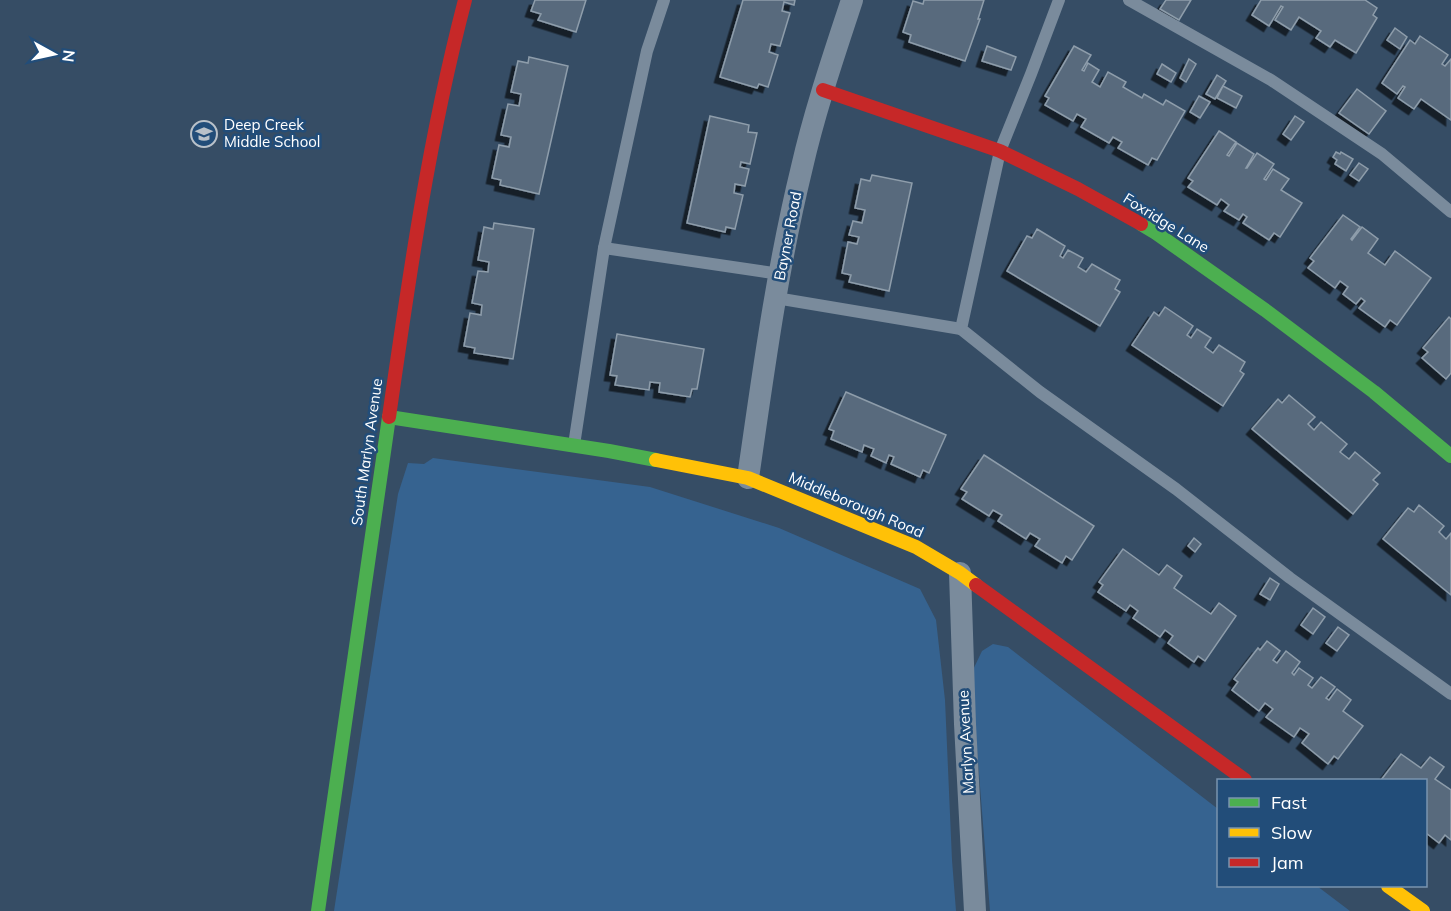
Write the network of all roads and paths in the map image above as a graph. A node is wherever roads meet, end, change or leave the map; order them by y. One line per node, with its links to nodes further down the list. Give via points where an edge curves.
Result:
1 (465, 0): 13 (street, South Marlyn Avenue, via 430,150)
2 (664, 0): 9 (lane, via 647,51)
3 (852, 0): 6 (street, Bayner Road)
4 (1059, 0): 7 (lane)
5 (1129, 0): 8 (lane, via 1271,80 1382,154)
6 (823, 90): 7 (street, Foxridge Lane); 10 (street, Bayner Road)
7 (1000, 151): 12 (lane); 15 (street, Foxridge Lane, via 1156,233 1374,392)
8 (1451, 212)
9 (604, 248): 10 (lane); 14 (lane)
10 (780, 274): 11 (street, Bayner Road)
11 (776, 298): 12 (lane); 16 (street, Bayner Road)
12 (962, 329): 18 (lane, via 1040,392)
13 (389, 417): 14 (street, Middleborough Road); 21 (street, South Marlyn Avenue)
14 (574, 446): 16 (street, Middleborough Road)
15 (1451, 456)
16 (748, 478): 17 (street, Middleborough Road, via 916,547)
17 (960, 573): 19 (street, Middleborough Road); 22 (street, Marlyn Avenue)
18 (1451, 694)
19 (1244, 779)
20 (1391, 887): 23 (street)
21 (318, 911)
22 (975, 911)
23 (1423, 911)

